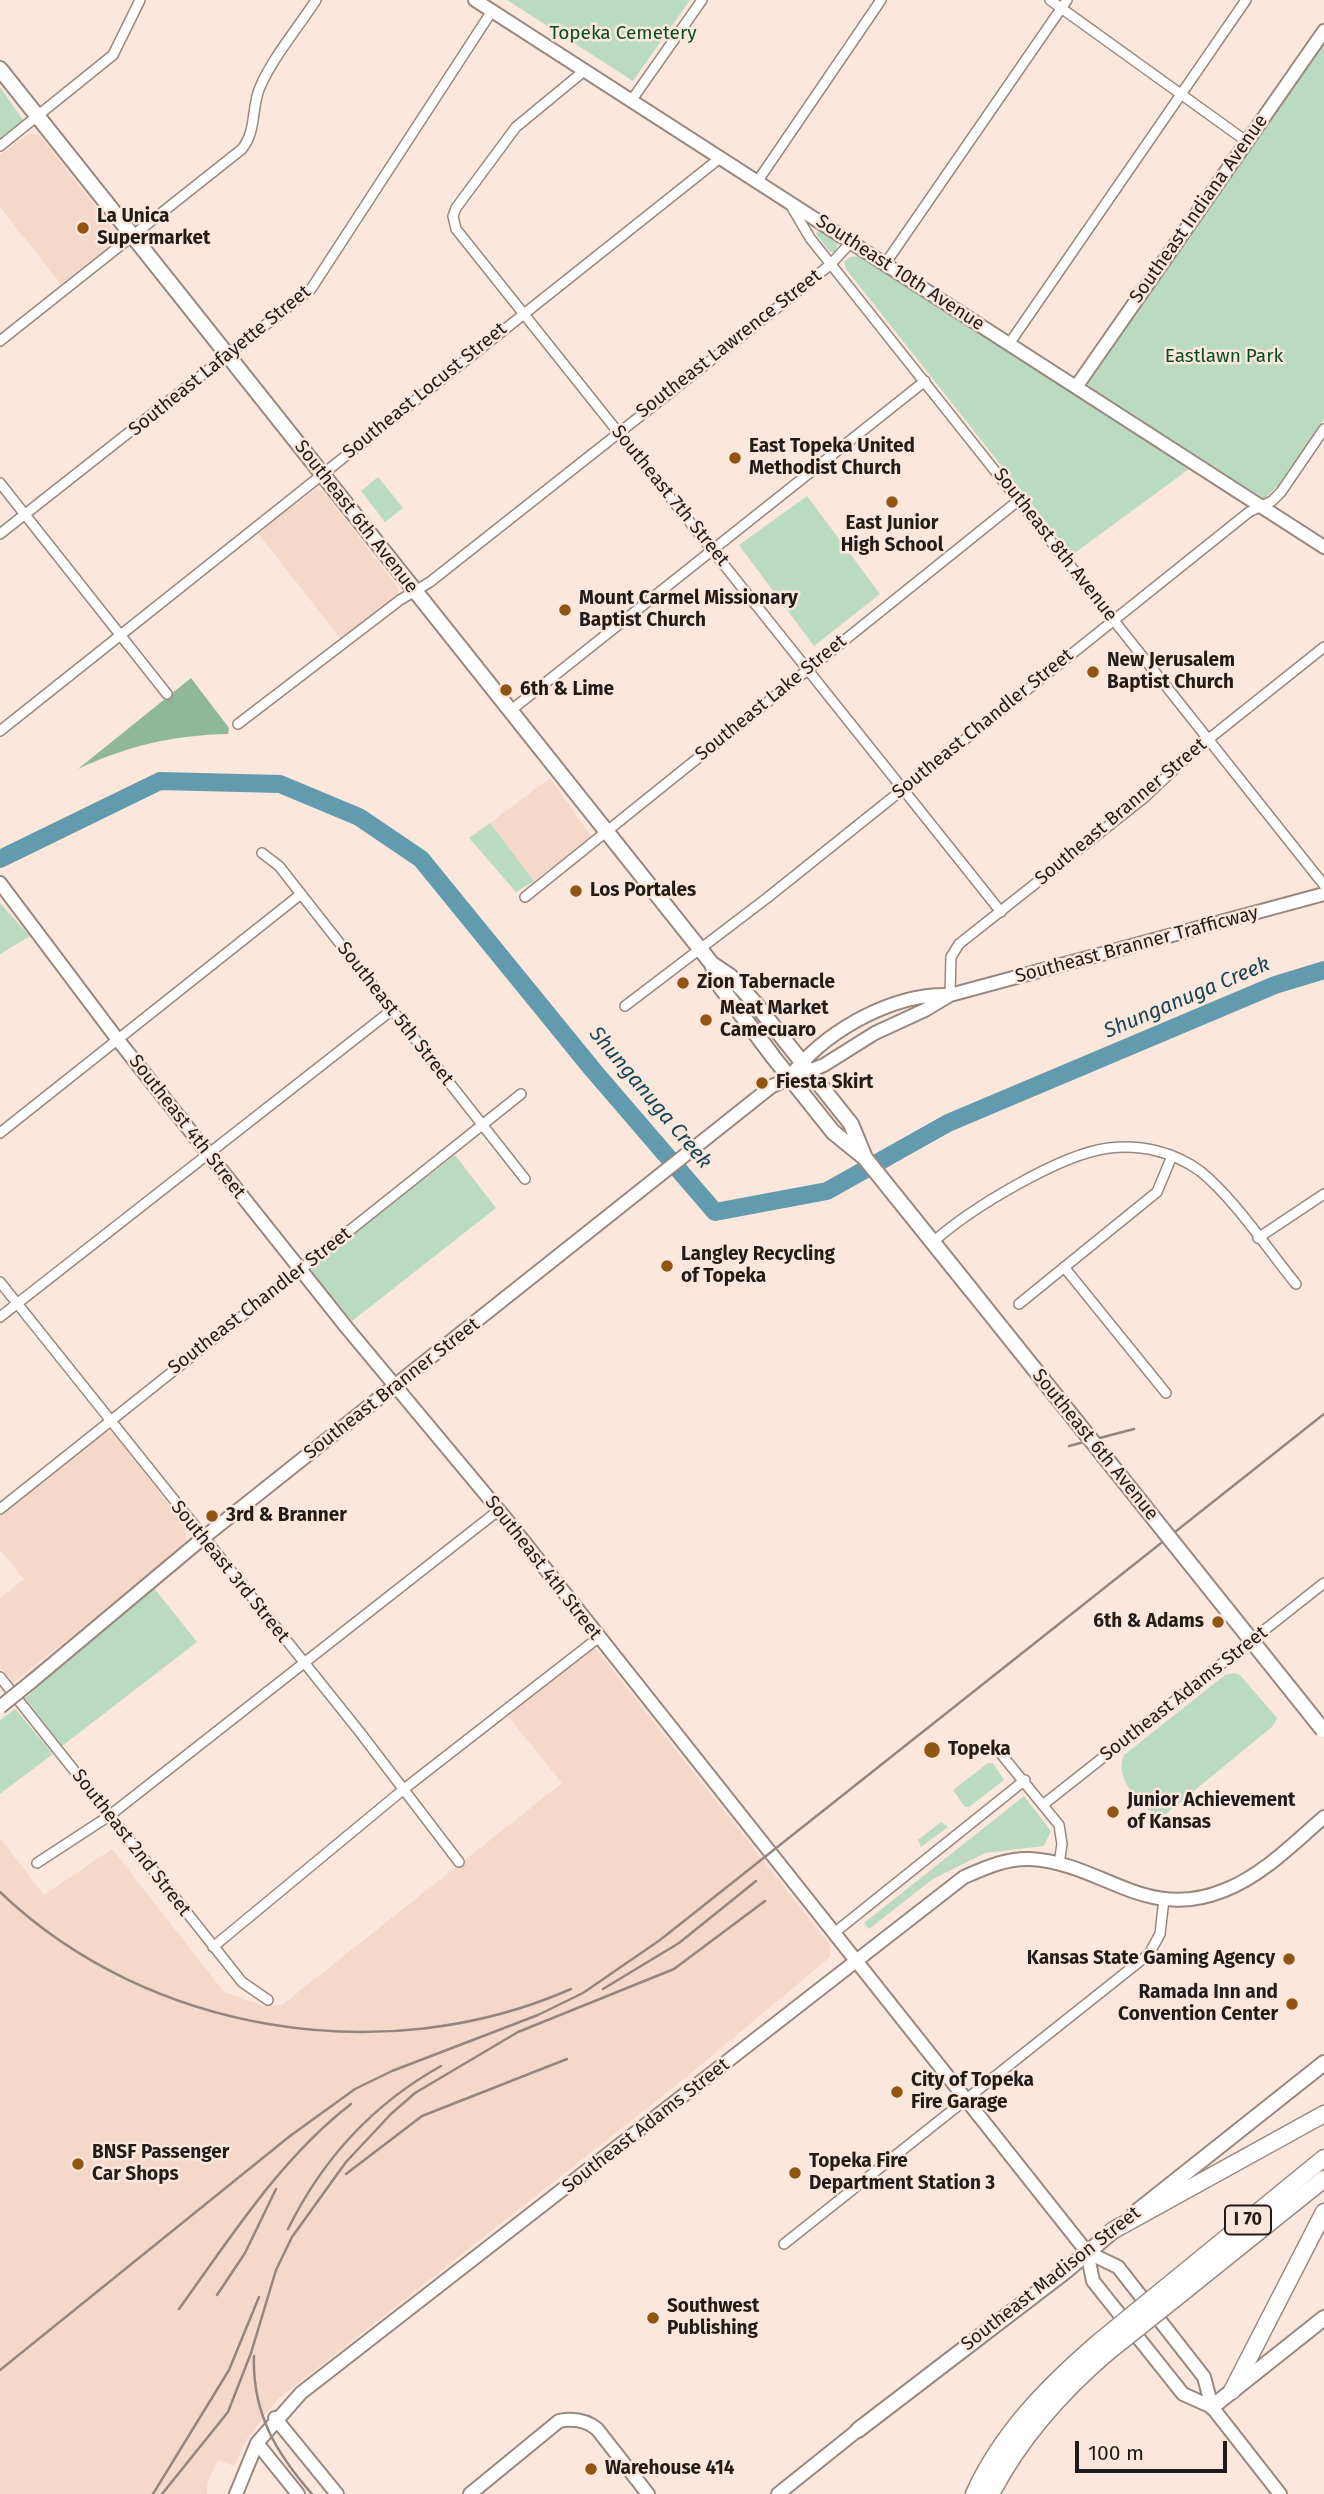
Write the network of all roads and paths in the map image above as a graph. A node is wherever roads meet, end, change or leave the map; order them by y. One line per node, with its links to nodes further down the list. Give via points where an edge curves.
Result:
1 (140, 0): 15 (street, via 113,55)
2 (316, 0): 21 (street, via 263,80 247,141)
3 (475, 0): 9 (street, Southeast 10th Avenue)
4 (702, 0): 14 (street)
5 (881, 0): 19 (street)
6 (1050, 0): 8 (street)
7 (1246, 0): 13 (street)
8 (1064, 4): 13 (street); 24 (street)
9 (492, 11): 12 (street, Southeast 10th Avenue); 28 (street, Southeast Lafayette Street, via 315,285)
10 (1324, 31): 16 (street, Southeast Indiana Avenue)
11 (0, 69): 15 (main road, Southeast 6th Avenue)
12 (584, 71): 14 (street, Southeast 10th Avenue); 25 (street, Southeast 7th Street, via 511,133 453,216 456,229)
13 (1180, 94): 16 (street); 27 (street)
14 (631, 101): 18 (street, Southeast 10th Avenue)
15 (37, 117): 17 (street); 21 (main road, Southeast 6th Avenue)
16 (1246, 141): 30 (street, Southeast Indiana Avenue)
17 (0, 146)
18 (720, 158): 19 (street, Southeast 10th Avenue); 25 (street, Southeast Locust Street)
19 (757, 182): 20 (street, Southeast 10th Avenue)
20 (789, 202): 22 (street, Southeast 10th Avenue); 23 (street, Southeast 8th Avenue)
21 (132, 236): 26 (street); 28 (main road, Southeast 6th Avenue)
22 (851, 242): 23 (street, Southeast Lawrence Street); 24 (street, Southeast 10th Avenue)
23 (831, 264): 29 (street, Southeast 8th Avenue); 32 (street, Southeast Lawrence Street)
24 (885, 264): 27 (street, Southeast 10th Avenue)
25 (523, 312): 32 (street, Southeast 7th Street); 33 (street, Southeast Locust Street)
26 (0, 341)
27 (1009, 344): 30 (street, Southeast 10th Avenue)
28 (226, 354): 33 (main road, Southeast 6th Avenue); 37 (street, Southeast Lafayette Street)
29 (925, 381): 35 (street, Southeast 8th Avenue); 40 (street)
30 (1076, 387): 36 (street, Southeast 10th Avenue)
31 (1324, 429): 36 (street, Southeast Chandler Street, via 1281,492)
32 (618, 431): 40 (street, Southeast 7th Street); 41 (street, Southeast Lawrence Street)
33 (322, 474): 41 (main road, Southeast 6th Avenue); 43 (street, Southeast Locust Street)
34 (0, 483): 37 (street)
35 (1019, 500): 42 (street, Southeast 8th Avenue); 45 (street, Southeast Lake Street)
36 (1261, 507): 39 (street, Southeast 10th Avenue); 42 (street, Southeast Chandler Street)
37 (24, 514): 38 (street, Southeast Lafayette Street); 43 (street)
38 (0, 534)
39 (1324, 547)
40 (713, 550): 45 (street, Southeast 7th Street); 47 (street)
41 (415, 591): 47 (main road, Southeast 6th Avenue); 48 (street, Southeast Lawrence Street)
42 (1114, 619): 50 (street, Southeast 8th Avenue); 51 (street, Southeast Chandler Street)
43 (119, 633): 46 (street); 49 (street, Southeast Locust Street)
44 (1324, 647): 50 (street, Southeast Branner Street)
45 (807, 669): 51 (street, Southeast 7th Street); 52 (street, Southeast Lake Street)
46 (167, 694)
47 (510, 711): 52 (main road, Southeast 6th Avenue)
48 (238, 724)
49 (0, 731)
50 (1208, 739): 55 (street, Southeast 8th Avenue); 59 (street, Southeast Branner Street, via 1145,797)
51 (902, 789): 59 (street, Southeast 7th Street); 60 (street, Southeast Chandler Street)
52 (607, 832): 58 (street, Southeast Lake Street); 60 (main road, Southeast 6th Avenue)
53 (262, 853): 56 (street, Southeast 5th Street)
54 (0, 883): 65 (street, Southeast 4th Street)
55 (1324, 885)
56 (301, 894): 64 (street, Southeast 5th Street); 65 (street)
57 (1324, 894): 62 (street, Southeast Branner Trafficway)
58 (525, 897)
59 (1001, 912): 62 (street, Southeast Branner Street, via 959,944 951,957)
60 (700, 949): 61 (main road, Southeast 6th Avenue); 63 (street, Southeast Chandler Street)
61 (712, 964): 66 (main road, Southeast 6th Avenue, via 755,1003); 67 (main road, Southeast 6th Avenue, via 720,986)
62 (950, 995): 66 (street, Southeast Branner Street, via 824,1065); 66 (street, Southeast Branner Street, via 932,994 880,1011 814,1050)
63 (625, 1006)
64 (392, 1010): 69 (street, Southeast 5th Street); 71 (street)
65 (118, 1040): 70 (street); 71 (street, Southeast 4th Street)
66 (805, 1067): 67 (street, Southeast Branner Street); 73 (main road, Southeast 6th Avenue, via 850,1124)
67 (789, 1077): 73 (main road, Southeast 6th Avenue, via 833,1132); 85 (street, Southeast Branner Street)
68 (521, 1094): 69 (street, Southeast Chandler Street)
69 (482, 1125): 74 (street, Southeast 5th Street); 79 (street, Southeast Chandler Street)
70 (0, 1133)
71 (209, 1155): 79 (street, Southeast 4th Street); 82 (street)
72 (1172, 1156): 76 (street, via 1212,1182); 77 (street, via 1136,1147 1099,1150 979,1206); 78 (street, via 1157,1192)
73 (865, 1158): 77 (main road, Southeast 6th Avenue)
74 (525, 1180)
75 (1324, 1194): 76 (street)
76 (1258, 1238): 81 (street)
77 (933, 1242): 96 (main road, Southeast 6th Avenue, bridge)
78 (1063, 1267): 83 (street); 86 (street)
79 (301, 1269): 85 (street, Southeast 4th Street); 87 (street, Southeast Chandler Street)
80 (0, 1282): 82 (street, Southeast 3rd Street)
81 (1296, 1284)
82 (17, 1304): 84 (street); 87 (street, Southeast 3rd Street)
83 (1019, 1304)
84 (0, 1317)
85 (395, 1386): 89 (street, Southeast 4th Street); 90 (street, Southeast Branner Street)
86 (1166, 1393)
87 (111, 1420): 88 (street, Southeast Chandler Street); 90 (street, Southeast 3rd Street)
88 (0, 1509)
89 (499, 1510): 92 (street, Southeast 4th Street); 93 (street)
90 (203, 1538): 93 (street, Southeast 3rd Street); 95 (street, Southeast Branner Street, bridge)
91 (1324, 1583): 100 (street, Southeast Adams Street)
92 (598, 1638): 99 (street); 107 (street, Southeast 4th Street)
93 (303, 1664): 99 (street, Southeast 3rd Street); 101 (street)
94 (0, 1677): 101 (street, Southeast 2nd Street)
95 (0, 1707)
96 (1323, 1730)
97 (997, 1749): 98 (street)
98 (1025, 1780): 100 (street); 107 (street)
99 (404, 1789): 103 (street, Southeast 3rd Street); 108 (street)
100 (1044, 1804): 105 (street, via 1062,1834)
101 (109, 1816): 104 (street); 108 (street, Southeast 2nd Street)
102 (1324, 1817): 106 (street, via 1262,1869 1227,1889 1191,1899)
103 (458, 1862)
104 (37, 1863)
105 (1059, 1864): 106 (street, via 1129,1892); 109 (street, Southeast Adams Street, via 1029,1859 997,1863 964,1877)
106 (1164, 1899): 112 (street, via 1160,1934 1149,1953)
107 (834, 1933): 109 (street, Southeast 4th Street)
108 (214, 1947): 110 (street, Southeast 2nd Street, via 242,1982)
109 (855, 1959): 112 (street, Southeast 4th Street); 124 (street, Southeast Adams Street)
110 (268, 2000)
111 (1324, 2063): 117 (main road, Southeast Madison Street)
112 (967, 2100): 118 (street); 119 (street, Southeast 4th Street)
113 (1324, 2114): 117 (highway)
114 (1324, 2158): 120 (highway, I 70)
115 (1324, 2179): 120 (highway, I 70)
116 (1324, 2212): 122 (highway)
117 (1112, 2231): 119 (main road, Southeast Madison Street)
118 (784, 2244)
119 (1087, 2252): 123 (street, Southeast 4th Street, via 1118,2267 1204,2377); 123 (street, Southeast 4th Street, via 1093,2281 1183,2394); 125 (main road, Southeast Madison Street)
120 (1177, 2288): 127 (highway, I 70, bridge, via 1104,2346)
121 (1324, 2318): 122 (main road)
122 (1232, 2391): 123 (main road)
123 (1212, 2407): 136 (street, Southeast 4th Street)
124 (275, 2418): 126 (street, Southeast Adams Street); 130 (street)
125 (858, 2430): 133 (street, Southeast Madison Street)
126 (257, 2443): 128 (street, Southeast Adams Street); 129 (street)
127 (994, 2472): 134 (highway, I 70); 135 (highway, I 70)
128 (236, 2494)
129 (298, 2494)
130 (337, 2494)
131 (470, 2494): 132 (street, via 559,2421 576,2419 597,2430)
132 (649, 2494)
133 (778, 2494)
134 (974, 2494)
135 (991, 2494)
136 (1280, 2494)

